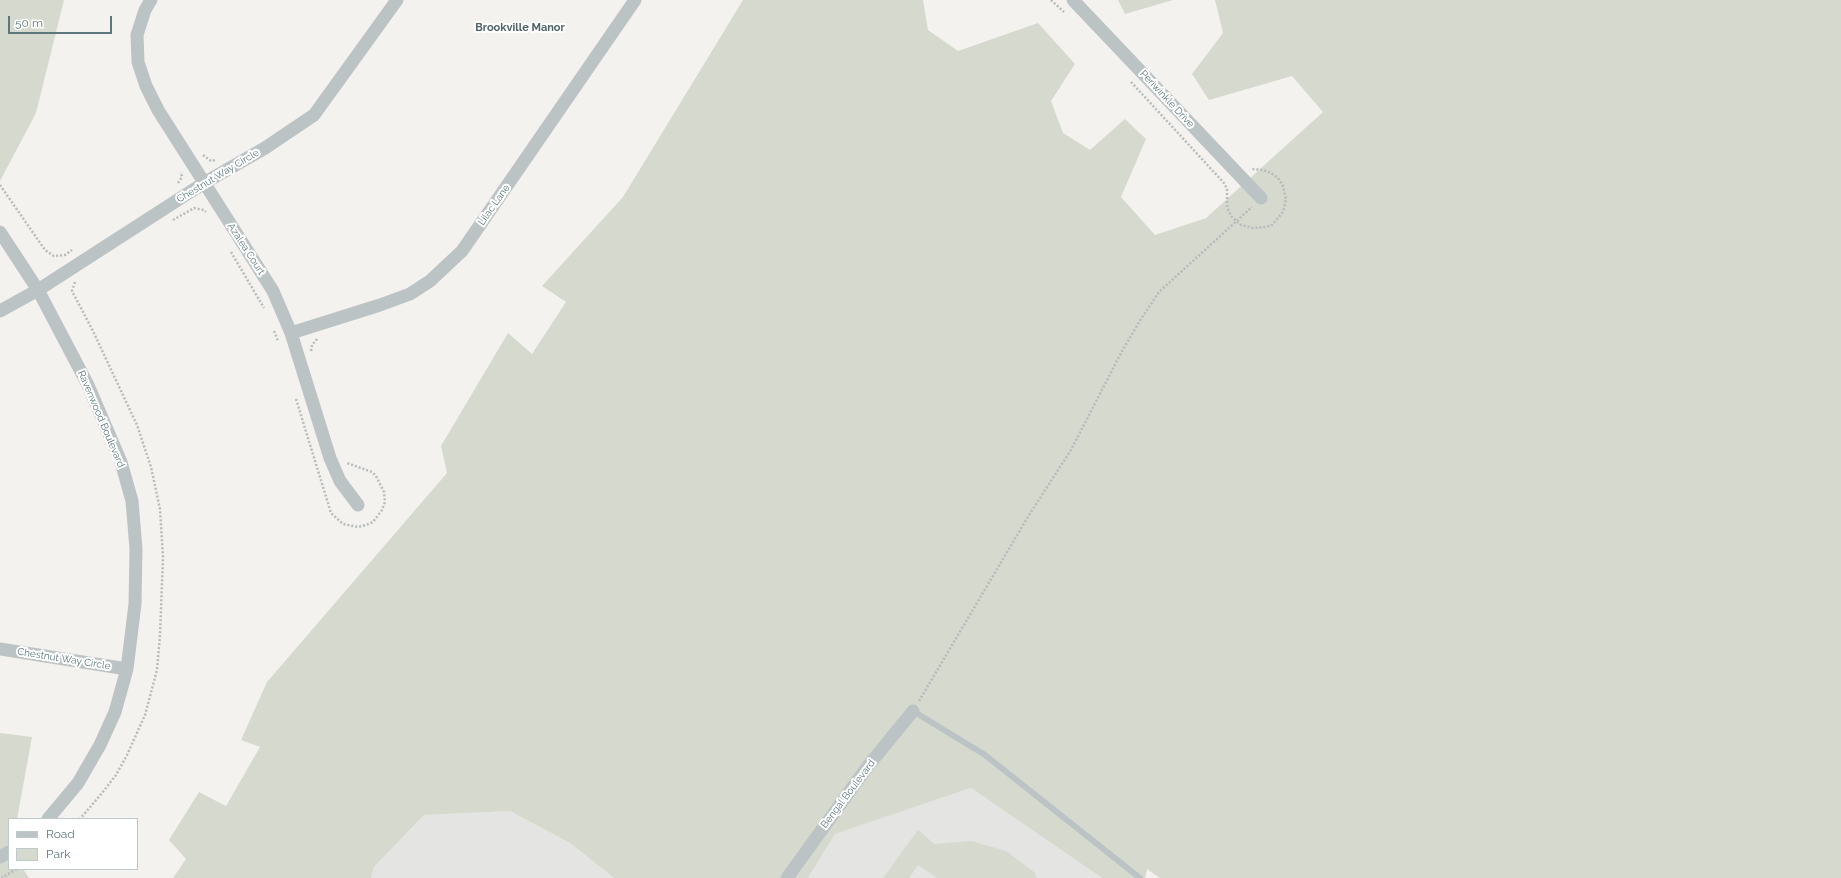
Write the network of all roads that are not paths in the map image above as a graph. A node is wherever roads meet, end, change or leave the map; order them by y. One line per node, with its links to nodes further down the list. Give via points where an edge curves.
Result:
1 (151, 0): 5 (street, Azalea Court, via 137,35 138,62 158,110)
2 (397, 0): 5 (street, Chestnut Way Circle, via 314,116)
3 (635, 0): 10 (street, Lilac Lane, via 462,251 430,281 410,294)
4 (1073, 0): 6 (street, Periwinkle Drive)
5 (204, 183): 8 (street, Chestnut Way Circle); 10 (street, Azalea Court, via 273,291)
6 (1261, 198)
7 (0, 232): 8 (street, Ravenwood Boulevard)
8 (38, 290): 9 (street, Chestnut Way Circle); 13 (street, Ravenwood Boulevard, via 88,385 121,462 132,502 136,549 134,604)
9 (0, 312)
10 (291, 333): 11 (street, Azalea Court, via 330,458 340,481)
11 (358, 505)
12 (0, 649): 13 (street, Chestnut Way Circle)
13 (127, 669): 15 (street, Ravenwood Boulevard, via 115,712 100,745 78,784)
14 (912, 711): 16 (street, Bengal Boulevard, via 868,766); 17 (lane, via 985,755)
15 (49, 818)
16 (787, 878)
17 (1140, 878)

